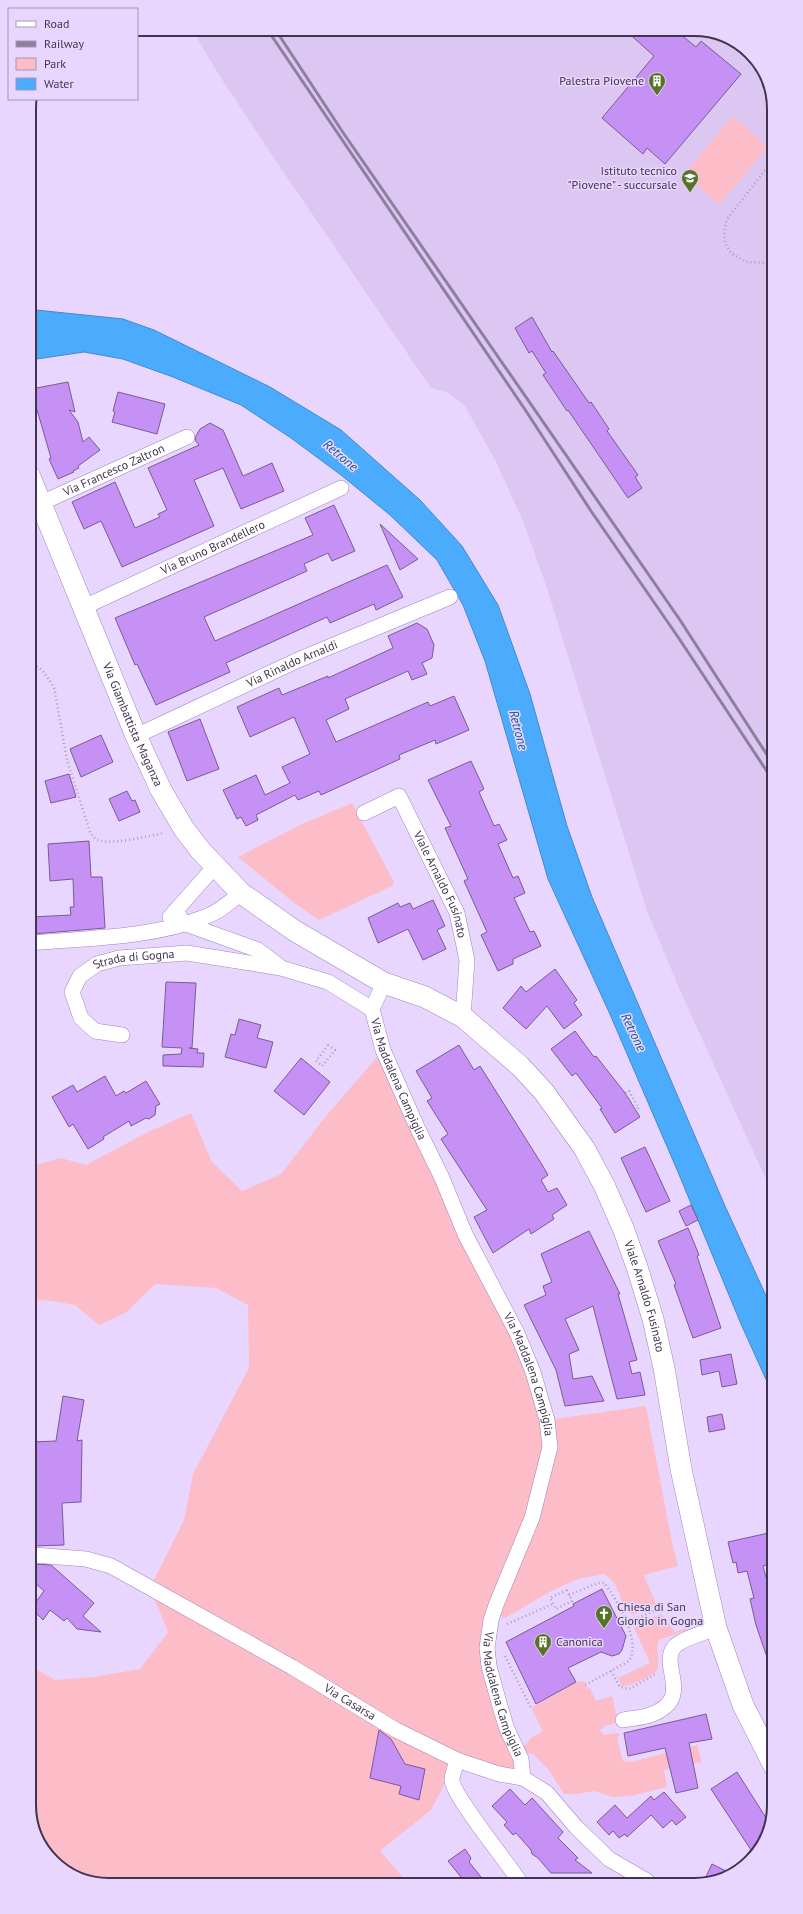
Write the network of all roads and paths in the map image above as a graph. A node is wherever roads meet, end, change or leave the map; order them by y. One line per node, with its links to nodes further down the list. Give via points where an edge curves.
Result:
1 (767, 168): 2 (path, via 727,219 724,232 726,244 736,256 746,262)
2 (767, 263)
3 (187, 436): 6 (street, Via Francesco Zaltron)
4 (341, 488): 8 (street, Via Bruno Brandellero)
5 (36, 491): 6 (street, Via Giambattista Maganza)
6 (41, 503): 8 (street, Via Giambattista Maganza)
7 (450, 597): 10 (street, Via Rinaldo Arnaldi, via 298,660)
8 (84, 608): 10 (street, Via Giambattista Maganza)
9 (36, 666): 12 (path, via 54,687 67,760 94,838 101,842 137,839)
10 (136, 736): 12 (street, Via Giambattista Maganza, via 161,790)
11 (364, 813): 21 (street, Viale Arnaldo Fusinato, via 399,796 457,913 467,960)
12 (184, 829): 13 (street, Via Giambattista Maganza)
13 (216, 866): 14 (street, Via Giambattista Maganza); 15 (street, Strada di Gogna)
14 (241, 893): 15 (street, via 206,917); 16 (street, Via Giambattista Maganza)
15 (180, 916): 17 (street, Strada di Gogna, via 154,932); 18 (street, Strada di Gogna, via 258,950)
16 (294, 931): 19 (street, Viale Arnaldo Fusinato)
17 (36, 943)
18 (281, 968): 20 (street, Strada di Gogna, via 328,982); 22 (street, Strada di Gogna, via 187,952 119,958 97,964 80,976 72,992 81,1018 95,1031)
19 (384, 984): 20 (street); 21 (street, Viale Arnaldo Fusinato, via 425,997)
20 (372, 1009): 29 (street, Via Maddalena Campiglia, via 383,1050 417,1127 465,1234 519,1339 533,1372 547,1420 550,1447 532,1518)
21 (463, 1017): 32 (street, Viale Arnaldo Fusinato, via 520,1066 544,1092 584,1148 623,1228 640,1275 662,1361)
22 (122, 1035)
23 (316, 1061): 23 (path, via 328,1045 335,1050 322,1066)
24 (629, 1091): 24 (path, via 639,1108 636,1110 625,1093)
25 (36, 1555): 39 (street, Via Casarsa, via 86,1559 111,1566 292,1667 396,1730)
26 (569, 1595): 27 (path, via 572,1601 556,1609); 27 (path, via 567,1590 550,1598); 30 (path, via 604,1583)
27 (553, 1604): 31 (path)
28 (658, 1609): 30 (path)
29 (491, 1620): 31 (path); 40 (street, Via Maddalena Campiglia, via 487,1648 489,1666 507,1729 521,1759)
30 (627, 1623): 35 (path, via 633,1641 632,1656 623,1664)
31 (509, 1624): 33 (path)
32 (716, 1628): 37 (street, via 677,1645 671,1652 674,1692 666,1707 650,1715); 38 (street, Viale Arnaldo Fusinato, via 743,1705)
33 (506, 1629)
34 (503, 1650): 36 (path)
35 (585, 1685)
36 (531, 1708)
37 (623, 1720)
38 (767, 1752)
39 (457, 1760): 40 (street, Via Casarsa, via 499,1774); 41 (street, via 452,1780 458,1796)
40 (523, 1778): 42 (street, Via Casarsa, via 547,1793 576,1827 609,1859)
41 (518, 1878)
42 (642, 1878)

